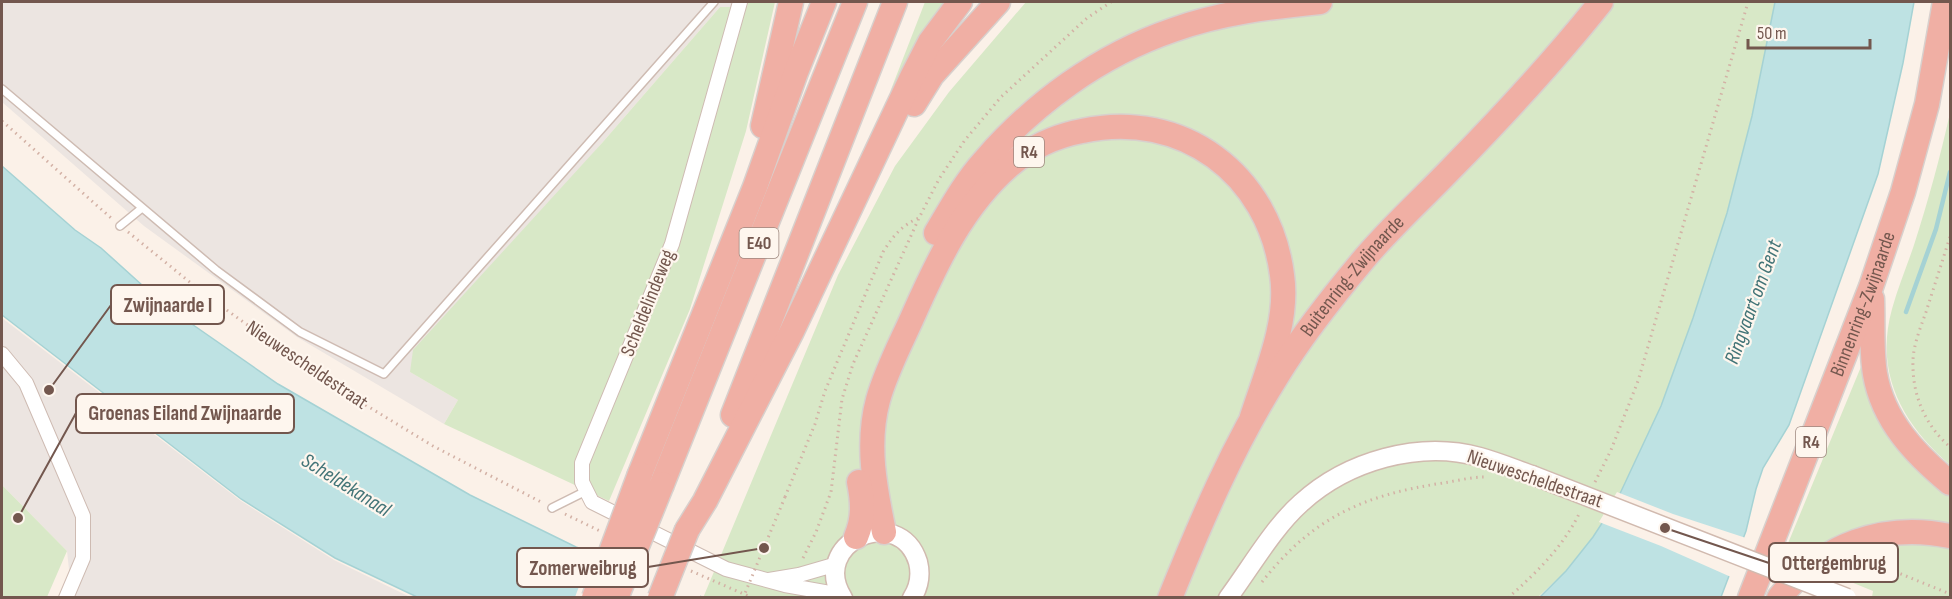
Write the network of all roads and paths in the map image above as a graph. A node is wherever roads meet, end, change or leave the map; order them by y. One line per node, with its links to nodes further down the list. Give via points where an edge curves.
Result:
1 (714, 2): 17 (lane, via 384,374 300,332 216,270)
2 (740, 2): 29 (street, Scheldelindeweg, via 672,244 582,463)
3 (791, 2): 22 (highway, via 761,135)
4 (824, 2): 22 (highway)
5 (855, 2): 47 (highway, E40, bridge)
6 (895, 2): 30 (highway, E40)
7 (960, 2): 16 (highway, via 930,42)
8 (998, 2): 16 (highway, via 932,75)
9 (1111, 2): 18 (path, via 1087,18 1001,97 965,140)
10 (1320, 2): 35 (highway, R4, via 1259,8 1214,18 1130,47 1049,98 983,162 930,243 866,387 856,439 863,510)
11 (1601, 2): 24 (highway, Buitenring-Zwijnaarde / R4, via 1493,126 1365,258 1277,375)
12 (1748, 2): 27 (path, via 1638,381)
13 (1945, 2): 21 (highway, Binnenring-Zwijnaarde / R4, via 1913,160)
14 (2, 89): 17 (lane)
15 (2, 121): 19 (path, Nieuwescheldestraat)
16 (856, 198): 30 (highway, via 792,331)
17 (142, 208): 19 (lane)
18 (919, 218): 38 (path, via 842,399 831,492); 49 (path, bridge, via 892,237 883,252)
19 (120, 226): 32 (path, Nieuwescheldestraat, via 207,296 363,404 433,446)
20 (1950, 237): 25 (path, via 1917,340 1913,365 1925,418)
21 (1871, 287): 28 (highway, R4, via 1878,389 1903,438); 53 (highway, Binnenring-Zwijnaarde / R4)
22 (705, 315): 46 (highway, bridge)
23 (2, 354): 45 (street, via 26,383 83,516 83,558)
24 (1252, 417): 33 (highway, R4, via 1279,329 1283,300 1276,241 1261,207 1241,179 1219,160 1193,142 1162,130 1100,127 1065,134 1036,147 1009,166 981,196 956,228 926,288 890,369 873,426 876,498); 50 (highway, Buitenring-Zwijnaarde / R4, via 1216,487)
25 (1950, 447)
26 (1490, 477): 41 (path, via 1413,489 1352,507 1294,545)
27 (1595, 482)
28 (1950, 483)
29 (586, 491): 32 (lane); 36 (street, via 592,502)
30 (702, 500): 36 (highway, E40)
31 (1584, 503): 52 (path, via 1569,535 1538,571)
32 (552, 508)
33 (884, 532): 35 (main road); 44 (main road, via 897,536 916,555 920,568)
34 (1950, 536): 54 (highway, via 1921,532 1891,534 1847,544 1823,556)
35 (856, 537): 37 (main road)
36 (685, 539): 40 (street, via 726,569); 48 (highway, E40, bridge)
37 (837, 564): 40 (street); 43 (main road)
38 (801, 567)
39 (1845, 568): 42 (path, via 1884,567)
40 (766, 580): 43 (street)
41 (1261, 584)
42 (1950, 594)
43 (842, 596)
44 (914, 596)
45 (66, 597)
46 (594, 597)
47 (616, 597)
48 (660, 597)
49 (743, 597)
50 (1170, 597)
51 (1228, 597): 55 (main road, Nieuwescheldestraat, bridge, via 1301,503 1341,475 1381,459 1425,452 1479,456)
52 (1508, 597)
53 (1750, 597)
54 (1779, 597)
55 (1847, 597)

